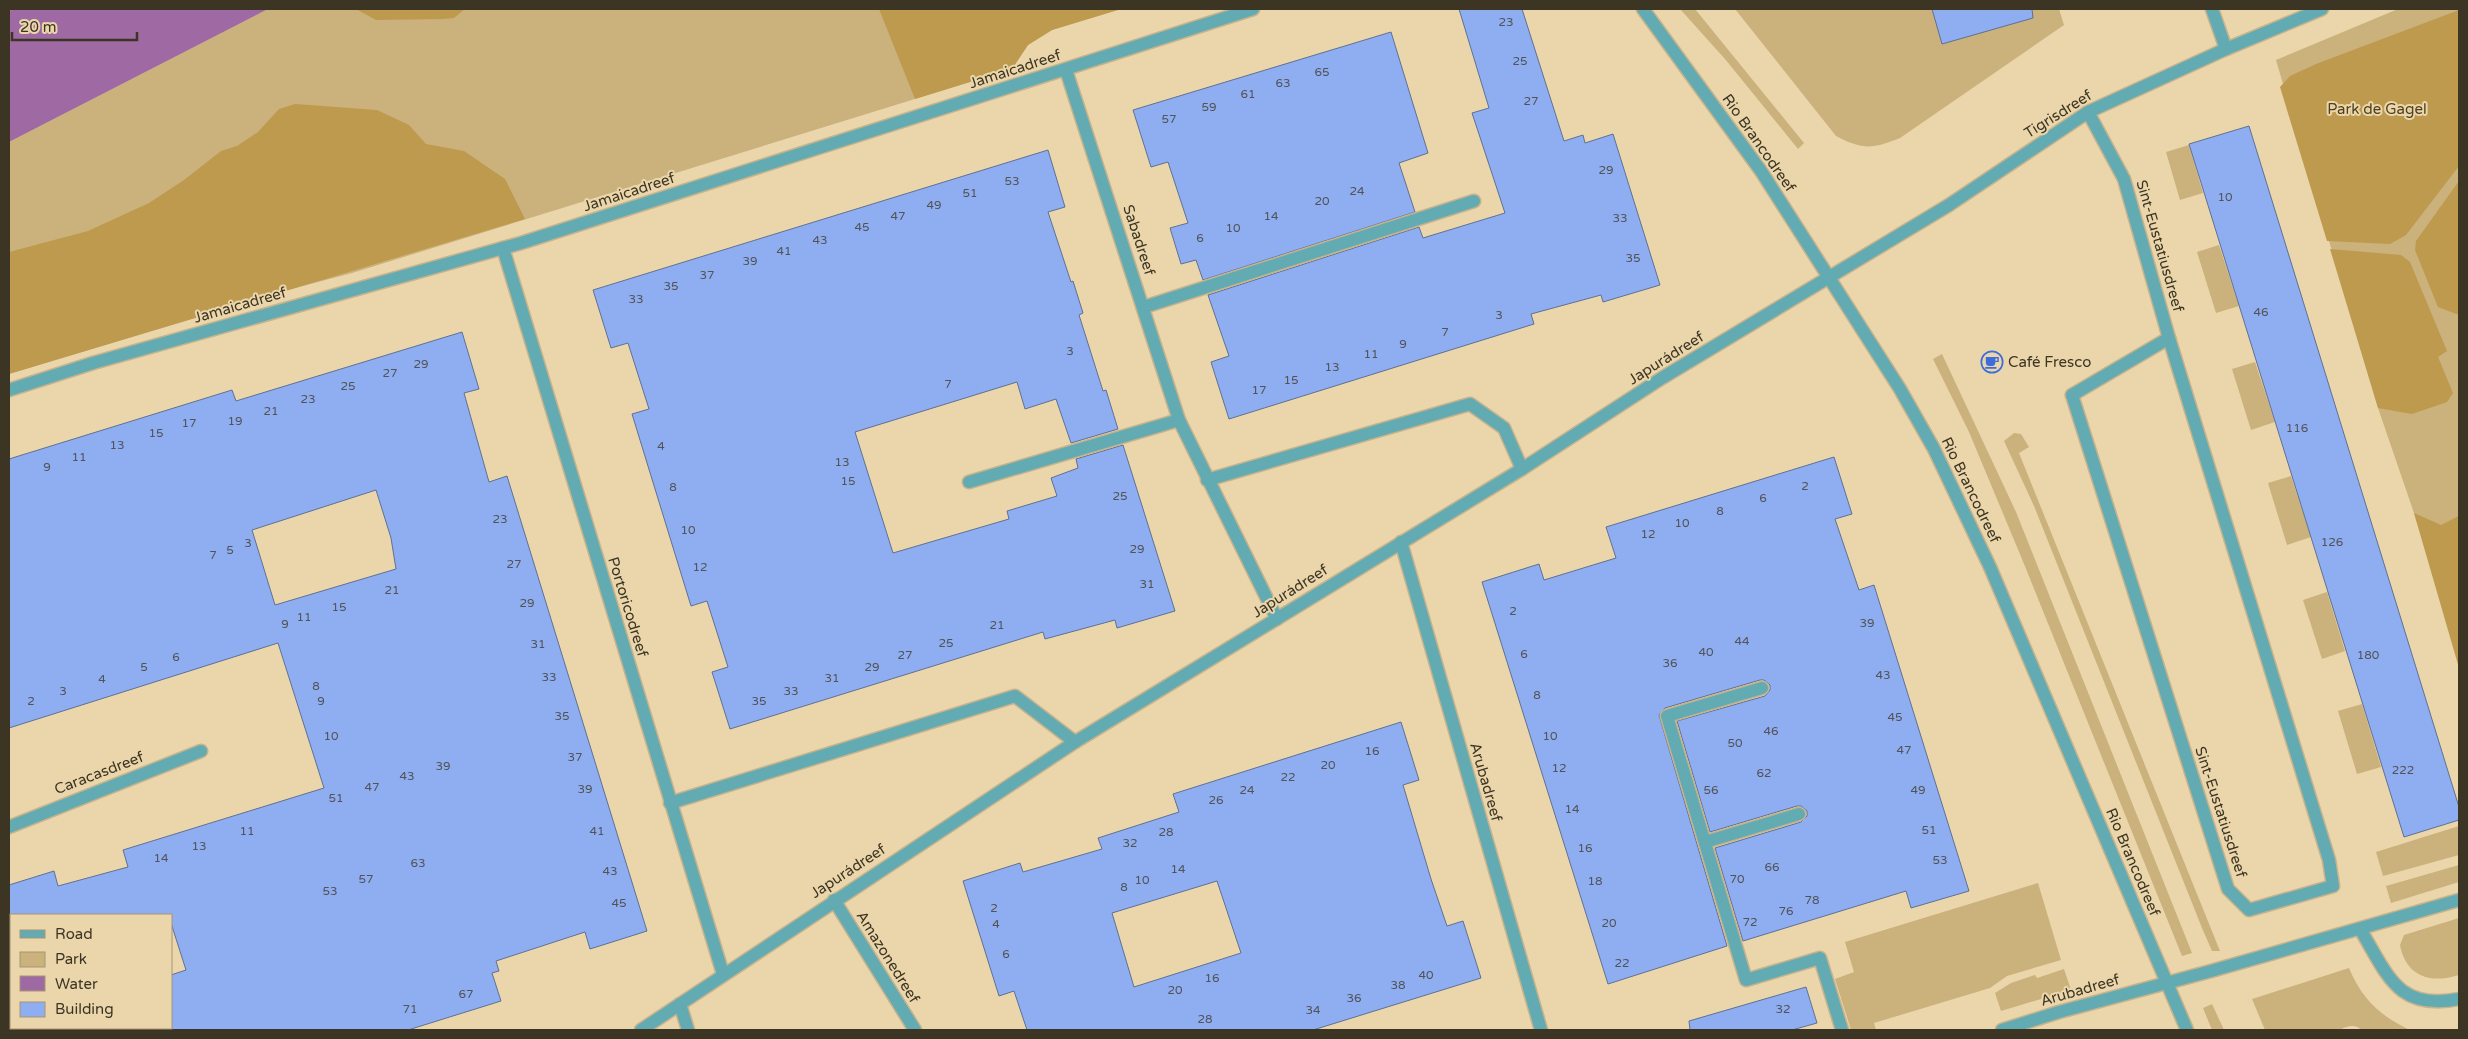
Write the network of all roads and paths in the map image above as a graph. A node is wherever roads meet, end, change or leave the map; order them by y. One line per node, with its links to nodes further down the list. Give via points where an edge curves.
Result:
1 (1253, 9): 6 (street, Jamaicadreef)
2 (1644, 9): 10 (street, Rio Brancodreef, via 1761,171)
3 (2212, 9): 5 (street)
4 (2322, 9): 5 (street, Tigrisdreef)
5 (2226, 48): 7 (street, Tigrisdreef)
6 (1066, 70): 9 (street, Jamaicadreef); 11 (street, Sabadreef)
7 (2088, 112): 10 (street, Tigrisdreef, via 1949,205); 12 (street, Sint-Eustatiusdreef, via 2124,179)
8 (1474, 200): 11 (street)
9 (503, 248): 13 (street, Jamaicadreef, via 103,360); 23 (street, Portoricodreef)
10 (1829, 278): 15 (street, Japurádreef, via 1662,378); 31 (street, Rio Brancodreef, via 1934,448 1990,567)
11 (1144, 307): 14 (street, Sabadreef)
12 (2169, 338): 12 (street, Sint-Eustatiusdreef, via 2072,395 2228,889 2249,910 2333,886 2329,860)
13 (9, 390)
14 (1179, 420): 16 (street, Sabadreef); 17 (street)
15 (1522, 470): 16 (street, via 1504,428 1470,404); 18 (street, Japurádreef)
16 (1207, 480): 19 (street, Sabadreef)
17 (968, 482)
18 (1401, 542): 19 (street, Japurádreef); 37 (street, Arubadreef)
19 (1277, 619): 21 (street, Japurádreef)
20 (1762, 688): 26 (street, via 1668,716)
21 (1075, 742): 23 (street, via 1015,696); 27 (street, Japurádreef)
22 (201, 751): 25 (street, Caracasdreef)
23 (670, 803): 30 (street, Portoricodreef)
24 (1799, 814): 26 (street)
25 (9, 827)
26 (1705, 842): 38 (street, via 1746,980 1820,958)
27 (834, 900): 30 (street, Japurádreef); 36 (street, Amazonedreef)
28 (2459, 900): 29 (street)
29 (2360, 929): 31 (street); 32 (street, via 2392,982 2414,999 2439,1003)
30 (723, 974): 33 (street, Japurádreef)
31 (2167, 984): 39 (street, Arubadreef); 40 (street, Rio Brancodreef)
32 (2459, 999)
33 (680, 1004): 34 (street, Japurádreef); 35 (street)
34 (641, 1030)
35 (688, 1030)
36 (915, 1030)
37 (1541, 1030)
38 (1842, 1030)
39 (2002, 1030)
40 (2187, 1030)

